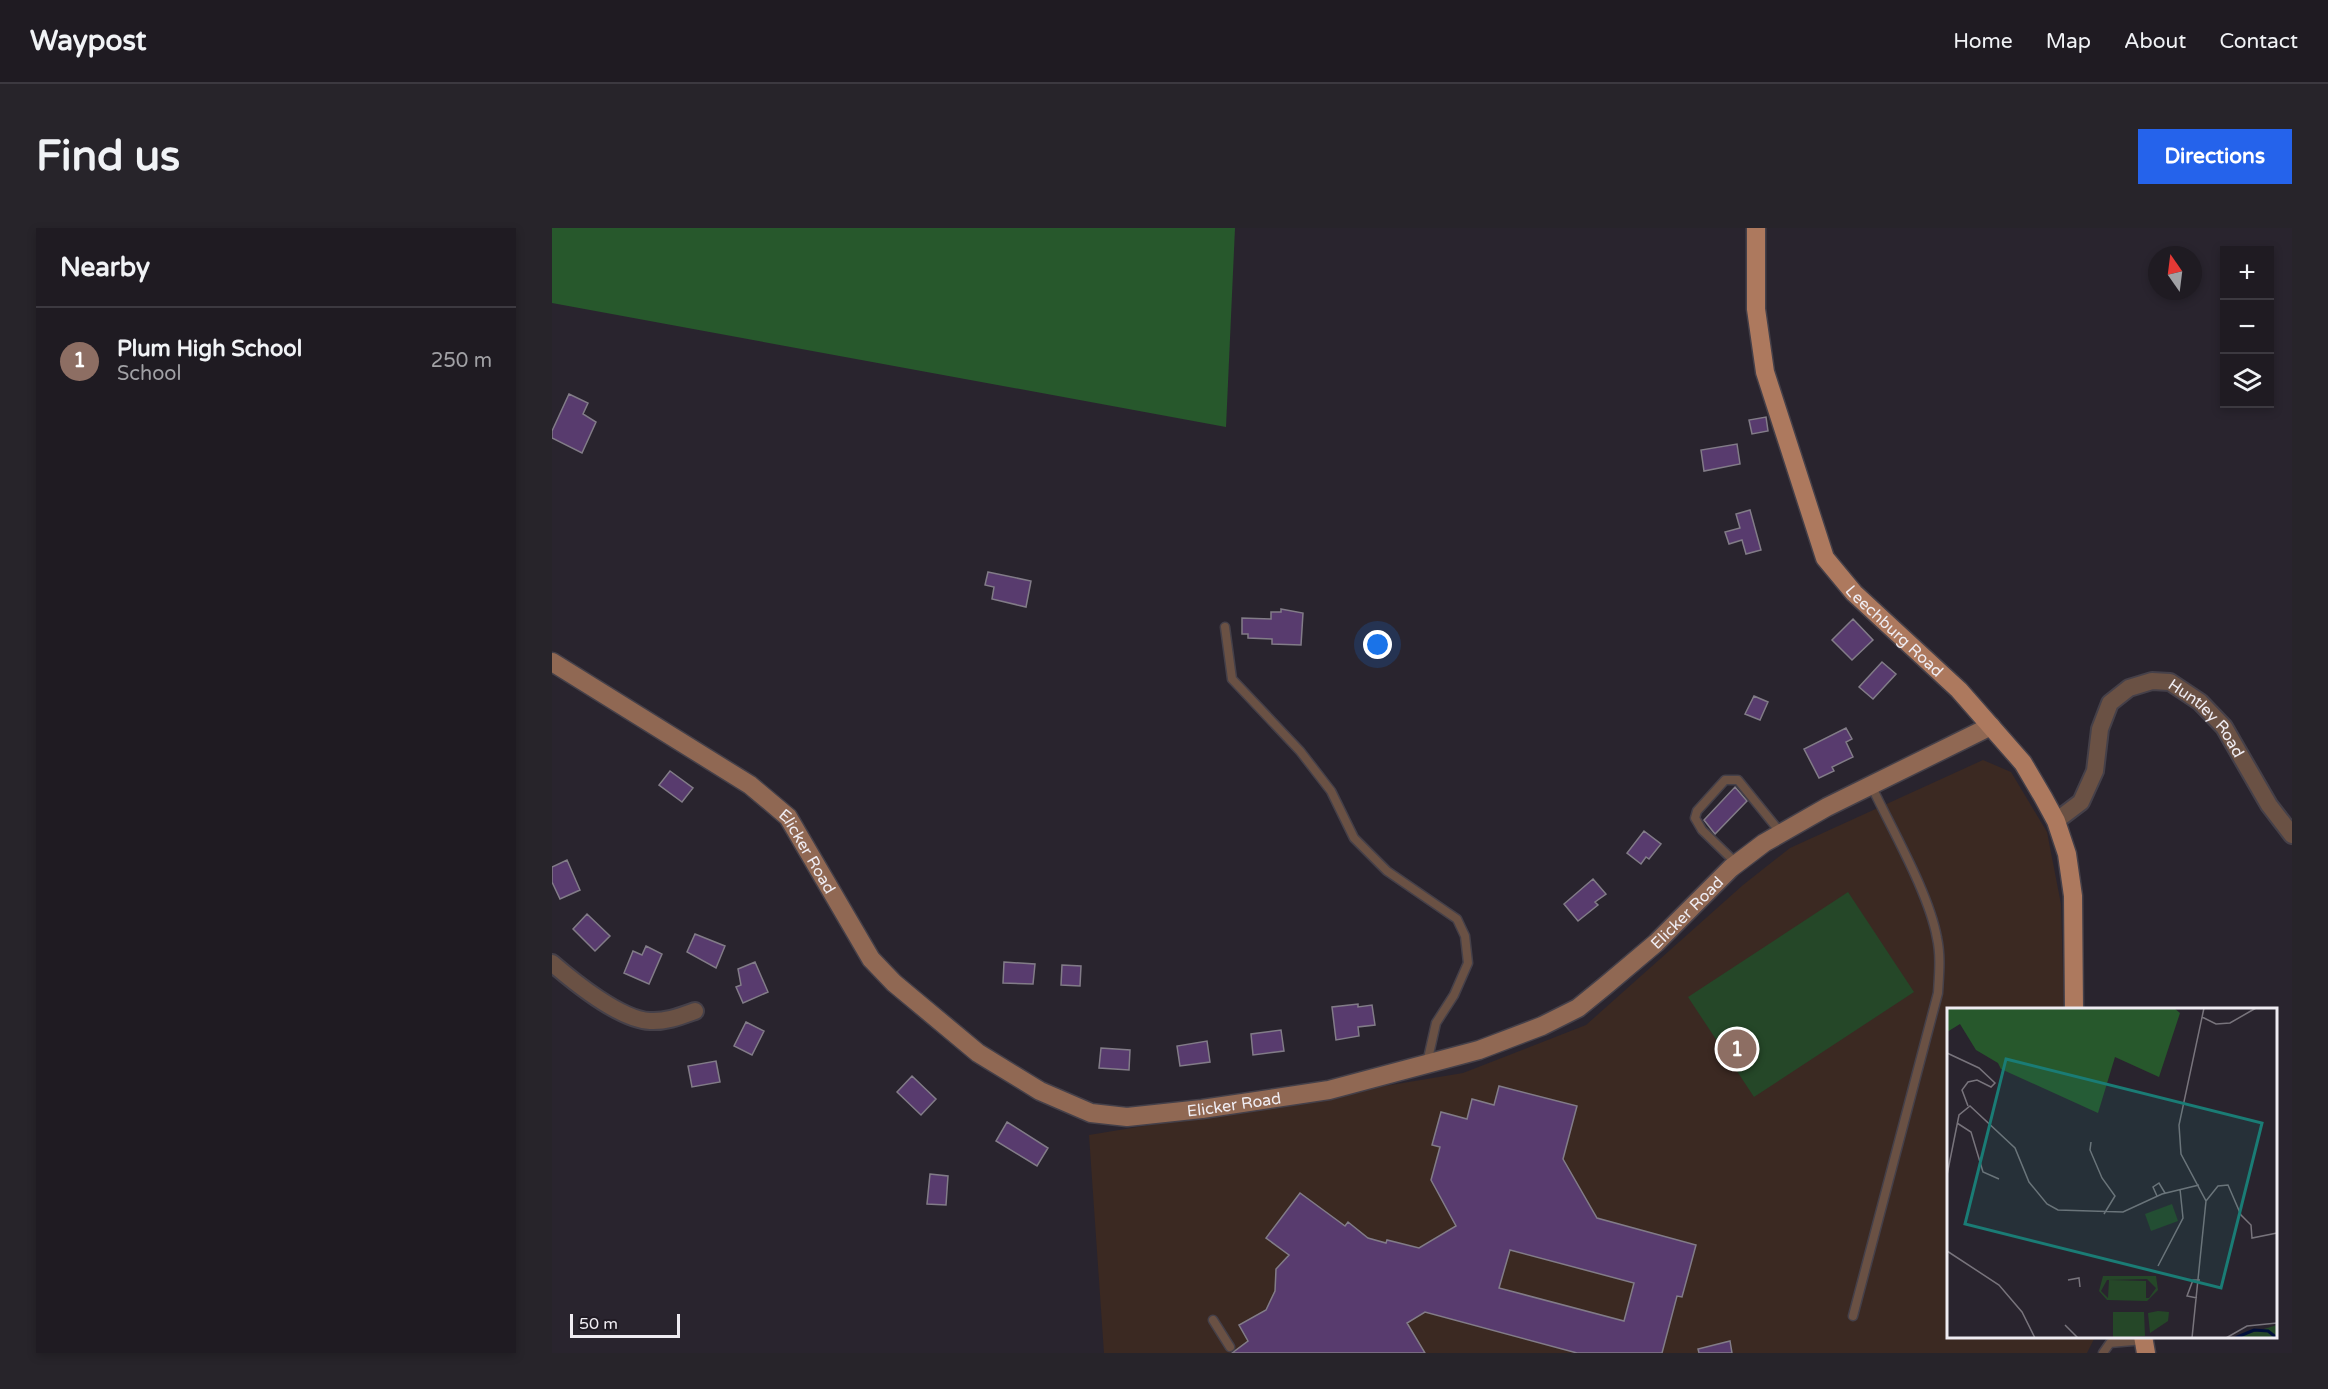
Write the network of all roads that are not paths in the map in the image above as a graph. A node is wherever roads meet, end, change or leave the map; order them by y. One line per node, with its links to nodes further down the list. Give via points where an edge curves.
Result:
1 (1756, 228): 4 (main road, Leechburg Road, via 1756,309 1764,372 1825,558 1854,593 1959,690)
2 (1225, 627): 13 (lane, via 1232,679 1300,751 1331,791 1354,838 1387,871 1457,919 1465,936 1468,963 1436,1023)
3 (552, 662): 13 (street, Elicker Road, via 750,785 775,805 788,817 812,854 871,959 978,1053 1040,1091 1091,1113 1127,1117 1329,1090)
4 (1991, 726): 5 (street, Elicker Road); 6 (main road, Leechburg Road, via 2023,763)
5 (1871, 785): 7 (street, Elicker Road); 14 (lane, via 1926,902 1937,937 1940,964 1938,993)
6 (2056, 822): 8 (street, Huntley Road, via 2081,802 2095,771 2100,729 2110,703 2129,688 2152,681 2170,682 2200,702 2224,727 2269,805); 11 (main road, Leechburg Road, via 2067,854 2073,896)
7 (1782, 833): 9 (street, Elicker Road); 9 (lane, via 1738,780 1725,780 1695,818)
8 (2292, 835)
9 (1737, 864): 13 (street, Elicker Road, via 1656,943 1578,1008 1479,1050)
10 (552, 963): 12 (street, via 582,990 648,1021 669,1020)
11 (2074, 1008)
12 (695, 1011)
13 (1427, 1064)
14 (1853, 1316)
15 (1214, 1320): 17 (lane)
16 (2144, 1343): 18 (lane, via 2110,1343)
17 (1230, 1347)
18 (2103, 1353)

